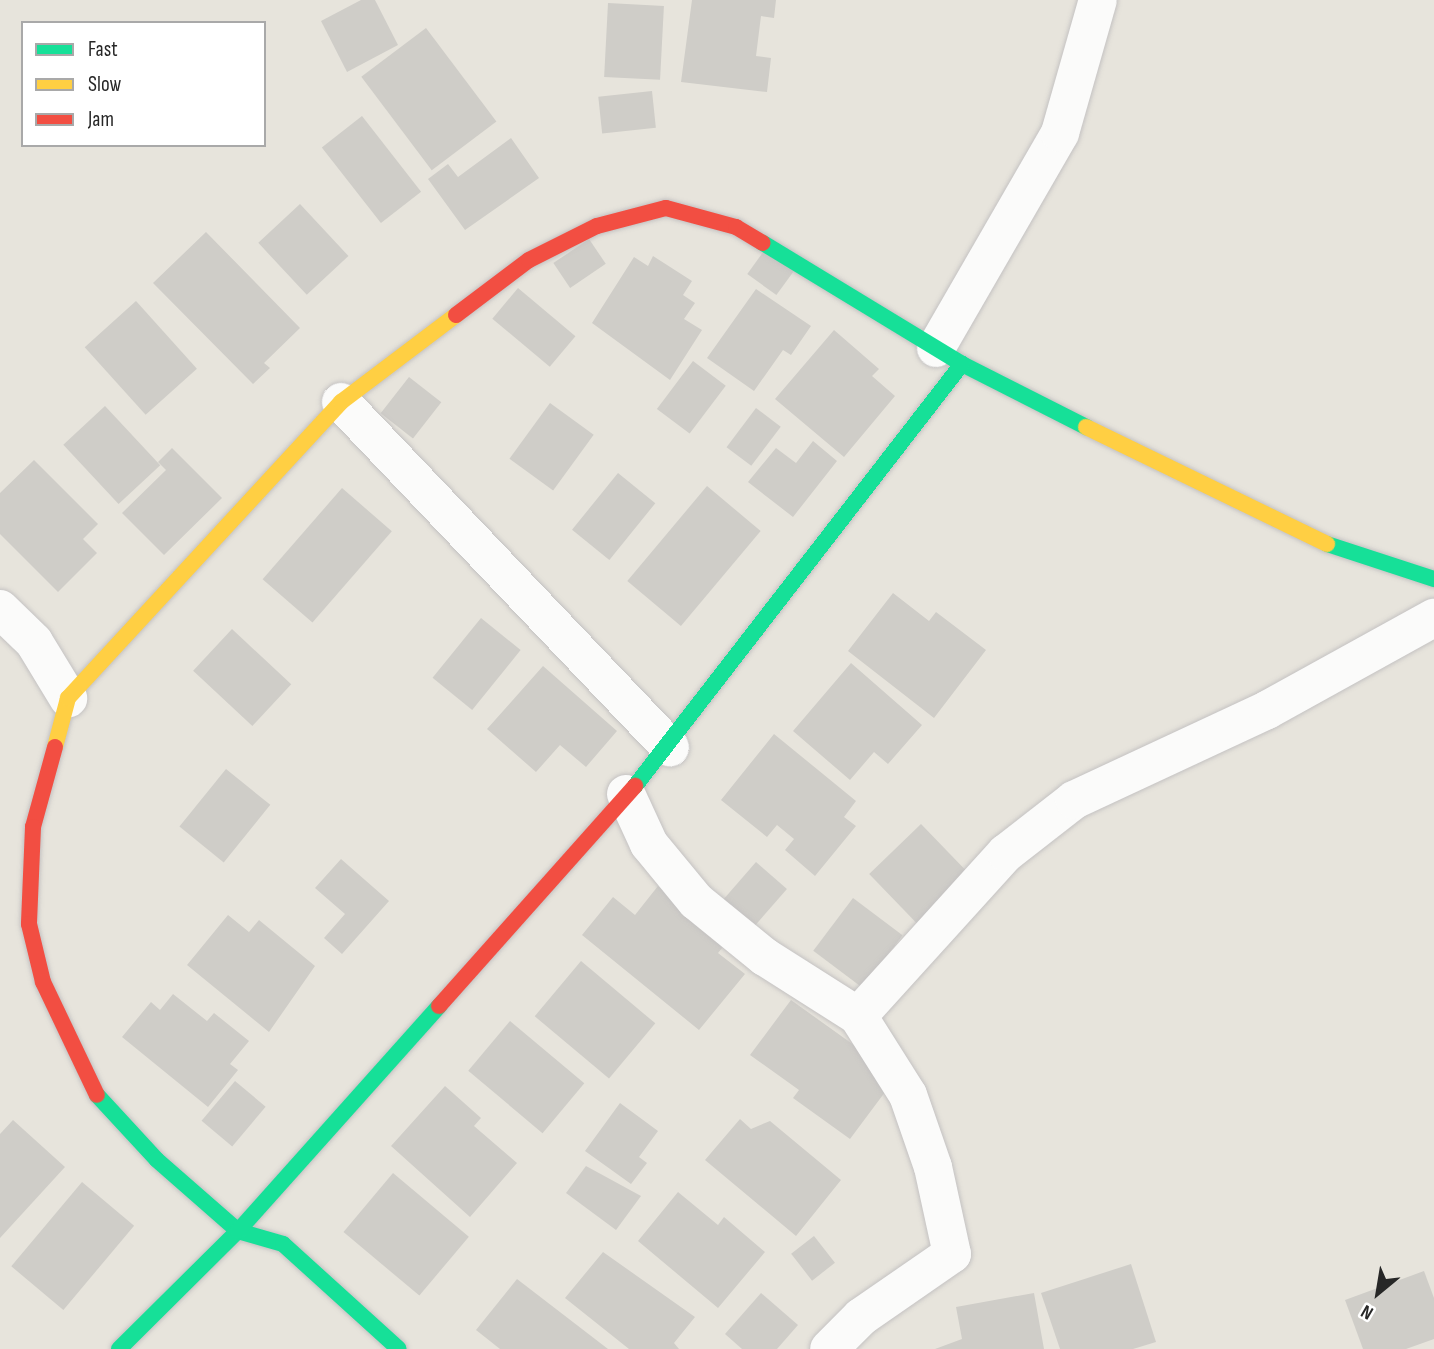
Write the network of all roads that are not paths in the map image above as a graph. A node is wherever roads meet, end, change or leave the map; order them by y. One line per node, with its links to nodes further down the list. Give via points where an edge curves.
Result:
1 (1098, 0): 2 (street, via 1060,133)
2 (949, 356): 3 (street, via 777,247 736,227 666,208 597,226 529,260); 4 (street, via 1297,534); 8 (street)
3 (341, 402): 7 (street); 8 (street)
4 (1434, 579)
5 (0, 610): 7 (street, via 34,642)
6 (1434, 618): 10 (street, via 1267,710 1073,800 1006,853)
7 (68, 698): 11 (street, via 33,827 29,924 43,982 90,1087 158,1160)
8 (670, 747): 9 (street)
9 (626, 794): 10 (street, via 649,844 696,901 765,957); 11 (street)
10 (858, 1016): 14 (street, via 908,1095 933,1167 952,1254 861,1317)
11 (238, 1231): 12 (street); 13 (street, via 283,1244)
12 (119, 1349)
13 (399, 1349)
14 (829, 1349)

